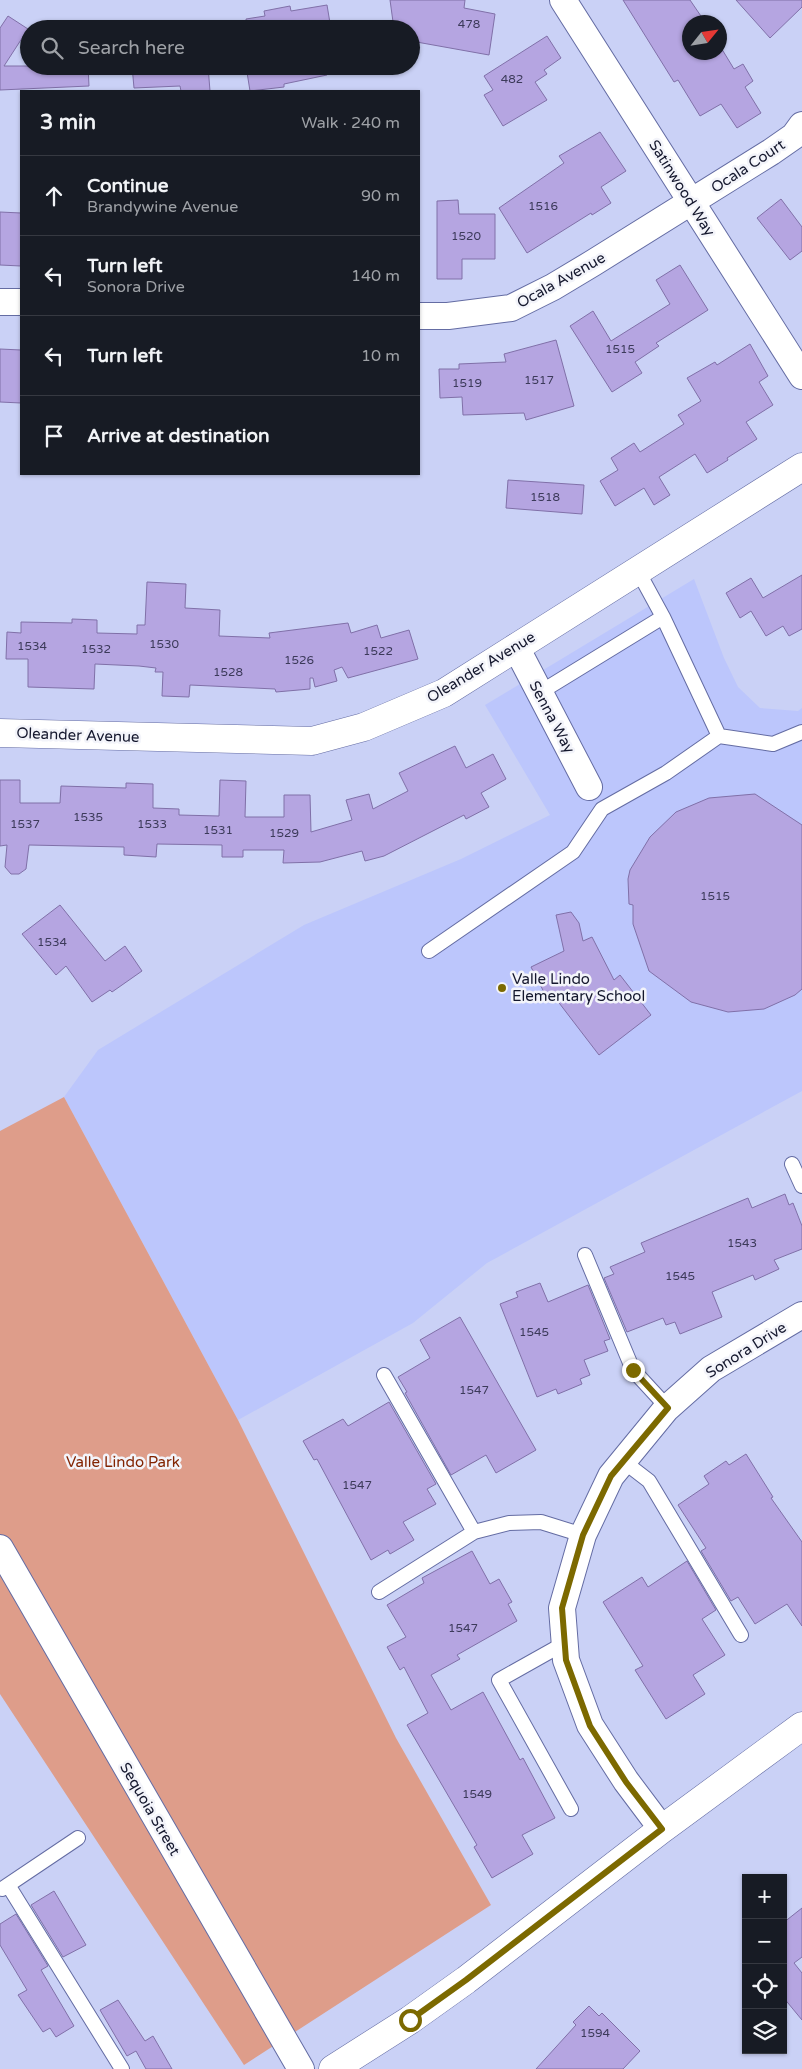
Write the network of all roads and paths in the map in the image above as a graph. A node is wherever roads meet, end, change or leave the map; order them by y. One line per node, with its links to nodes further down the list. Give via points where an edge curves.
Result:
1 (562, 0): 3 (street, Satinwood Way)
2 (802, 125): 3 (street, Ocala Court, via 794,136)
3 (690, 203): 6 (street, Ocala Avenue, via 553,287 511,308); 7 (street, Satinwood Way)
4 (0, 302): 5 (street)
5 (20, 302)
6 (420, 316)
7 (802, 376)
8 (802, 467): 9 (street, Oleander Avenue)
9 (638, 571): 10 (lane); 11 (street, Oleander Avenue)
10 (663, 617): 12 (lane); 15 (lane)
11 (516, 648): 12 (street, Senna Way); 14 (street, Oleander Avenue, via 444,693 364,728 312,741)
12 (539, 693): 16 (street, Senna Way)
13 (802, 732): 15 (lane, via 773,744)
14 (0, 733)
15 (719, 736): 17 (lane, via 666,773)
16 (589, 787): 17 (lane)
17 (602, 809): 18 (lane, via 573,852)
18 (429, 951)
19 (792, 1164): 20 (lane)
20 (802, 1186)
21 (585, 1255): 24 (lane, via 633,1370)
22 (802, 1315): 24 (street, Sonora Drive, via 712,1369)
23 (384, 1375): 26 (lane)
24 (668, 1408): 25 (street, Sonora Drive)
25 (623, 1462): 27 (street, Sonora Drive, via 611,1476); 30 (lane, via 648,1481)
26 (474, 1532): 27 (lane, via 509,1523 541,1522); 29 (lane)
27 (583, 1535): 31 (street, Sonora Drive, via 562,1608)
28 (0, 1548): 38 (street, Sequoia Street)
29 (379, 1592)
30 (741, 1635)
31 (565, 1643): 33 (lane, via 499,1680); 34 (street, Sonora Drive, via 566,1660 590,1726 626,1782)
32 (802, 1726): 34 (street)
33 (571, 1809)
34 (662, 1829): 39 (street, via 466,1980)
35 (78, 1838): 36 (lane)
36 (4, 1888): 37 (lane)
37 (122, 2069)
38 (301, 2069)
39 (333, 2069)

